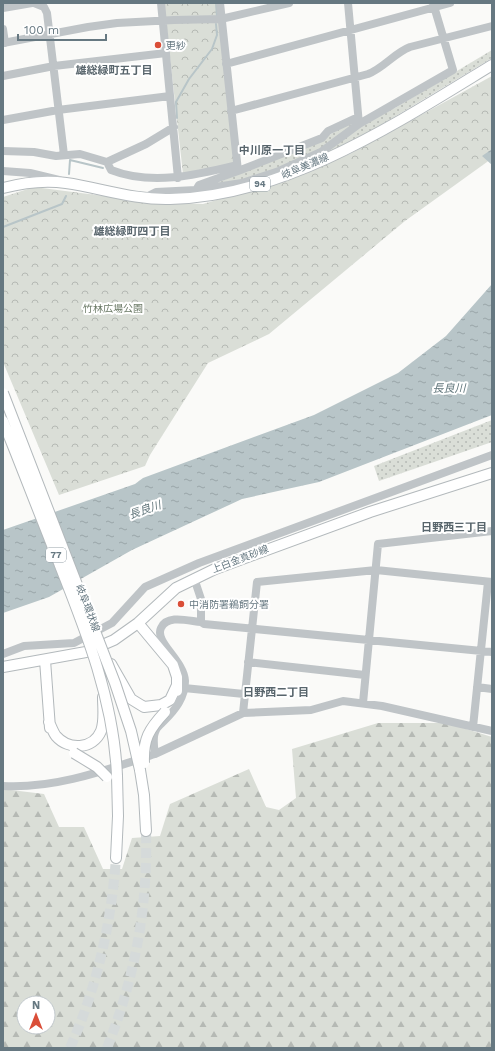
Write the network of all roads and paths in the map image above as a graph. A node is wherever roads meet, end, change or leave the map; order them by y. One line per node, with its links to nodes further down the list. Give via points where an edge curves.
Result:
1 (33, 3): 8 (street); 14 (street, via 44,7)
2 (161, 3): 10 (street)
3 (220, 3): 9 (street)
4 (289, 3): 9 (street)
5 (348, 3): 13 (street)
6 (450, 3): 7 (street)
7 (434, 5): 13 (street); 15 (street)
8 (3, 8)
9 (221, 19): 10 (street); 18 (street)
10 (163, 21): 14 (street, via 88,27); 17 (street)
11 (492, 26): 15 (street)
12 (3, 29): 16 (street)
13 (350, 30): 18 (street); 22 (street)
14 (50, 35): 16 (street); 20 (street)
15 (444, 39): 22 (street, via 402,50 376,71); 27 (street, via 453,70)
16 (4, 43)
17 (166, 53): 20 (street); 23 (street)
18 (226, 64): 25 (street)
19 (492, 65): 38 (main road, 岐阜美濃線 / 94, via 400,121 352,146 279,177 229,192 193,199)
20 (54, 66): 21 (street); 24 (street)
21 (3, 76)
22 (355, 78): 25 (street); 27 (street)
23 (170, 96): 24 (street); 28 (street)
24 (58, 110): 26 (street); 30 (street)
25 (231, 111): 32 (street)
26 (3, 120)
27 (358, 121): 32 (street, via 328,131 322,138); 37 (street, via 321,152 279,171 242,183)
28 (174, 127): 31 (street, via 146,144); 34 (street)
29 (3, 151): 30 (street)
30 (64, 155): 31 (street, via 80,154)
31 (107, 162): 34 (street, via 111,170 118,173 150,178)
32 (238, 168): 34 (street); 37 (street, via 199,185)
33 (3, 171): 35 (street, via 30,172)
34 (178, 178)
35 (65, 182): 36 (main road, 岐阜美濃線 / 94); 38 (main road, 岐阜美濃線 / 94)
36 (3, 188)
37 (196, 190): 38 (street, via 156,192)
38 (143, 198)
39 (3, 393): 51 (main road, 岐阜環状線 / 77, bridge)
40 (3, 421): 62 (main road, 岐阜環状線 / 77, bridge, via 82,620)
41 (492, 455): 54 (street, via 192,566 146,587 112,624 74,643 24,646)
42 (492, 473): 45 (main road, 上白金真砂線, via 370,512)
43 (492, 531): 44 (street, via 378,544)
44 (376, 570): 46 (street); 49 (street, via 257,582); 50 (street)
45 (194, 578): 47 (street, via 201,599); 48 (main road, 上白金真砂線, via 163,598)
46 (490, 582): 52 (street)
47 (201, 622): 49 (street); 59 (street, via 171,619 160,628 163,643 183,670)
48 (138, 623): 55 (main road, 上白金真砂線, via 114,640 86,652); 59 (main road, 77, via 173,665)
49 (252, 628): 50 (street); 56 (street)
50 (369, 639): 52 (street); 58 (street)
51 (104, 651): 65 (main road, 77, bridge, via 131,699 144,707); 71 (main road, 岐阜環状線 / 77, bridge)
52 (481, 651): 53 (street); 60 (street)
53 (492, 652)
54 (3, 654)
55 (45, 660): 57 (main road, 上白金真砂線); 69 (main road, via 51,737)
56 (248, 662): 58 (street); 63 (street)
57 (3, 667)
58 (365, 675): 64 (street)
59 (181, 686): 63 (street); 65 (main road, 77, via 178,693); 70 (street, via 178,705 156,729)
60 (477, 687): 61 (street); 67 (street)
61 (492, 689)
62 (103, 690): 69 (main road, 77, bridge, via 103,724 100,733 94,740); 72 (main road, 岐阜環状線 / 77, bridge, via 112,730)
63 (244, 694): 66 (street)
64 (363, 703): 66 (street, via 343,701 310,710); 67 (street)
65 (163, 708): 71 (main road, 77, bridge, via 145,741)
66 (242, 713): 70 (street)
67 (473, 727): 68 (street)
68 (492, 731)
69 (74, 750): 72 (main road, bridge)
70 (155, 754): 73 (street, via 91,774 41,785)
71 (142, 769): 74 (main road, 岐阜環状線 / 77)
72 (112, 776): 75 (main road, 岐阜環状線 / 77)
73 (3, 786)
74 (146, 831)
75 (116, 858)

